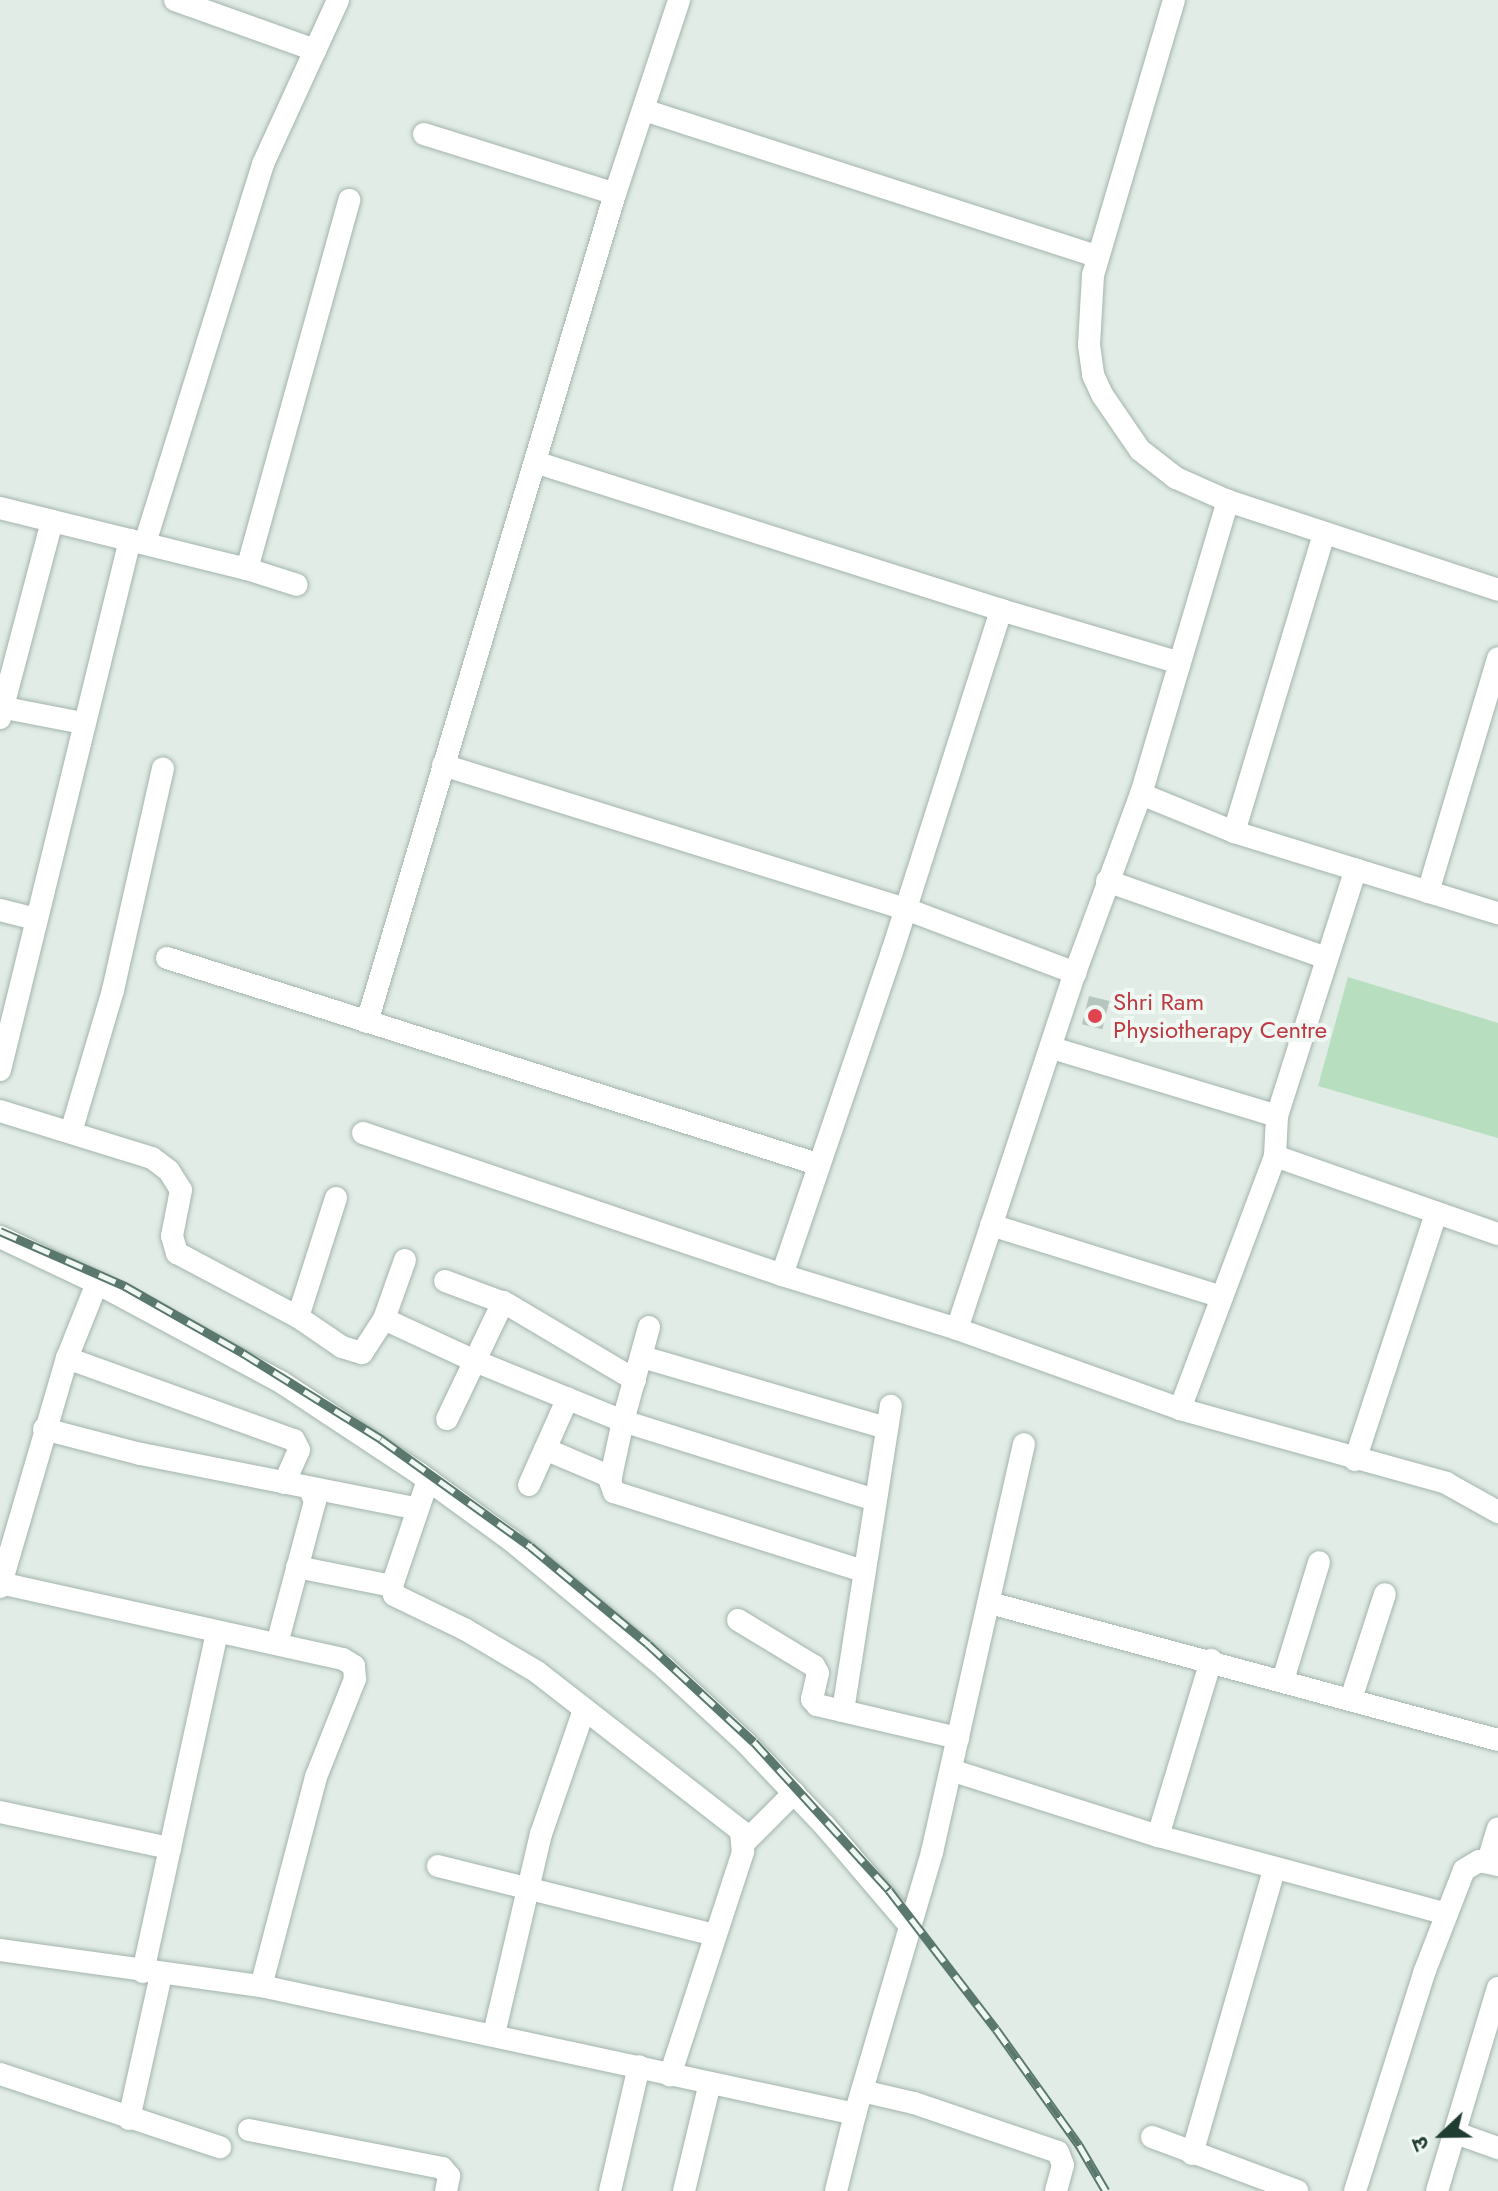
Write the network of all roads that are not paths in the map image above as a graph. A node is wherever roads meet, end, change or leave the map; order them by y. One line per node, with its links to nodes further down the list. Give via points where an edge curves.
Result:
1 (338, 0): 5 (street)
2 (679, 0): 6 (street)
3 (1174, 0): 10 (street)
4 (180, 1): 5 (street)
5 (315, 50): 16 (street, via 263,164)
6 (644, 110): 8 (street); 10 (street)
7 (424, 134): 8 (street)
8 (615, 194): 11 (street)
9 (349, 200): 17 (street)
10 (1098, 257): 12 (street, via 1089,345 1093,375 1103,396 1140,450 1158,466)
11 (535, 462): 20 (street); 25 (street)
12 (1228, 501): 15 (street); 22 (street)
13 (0, 508): 14 (street)
14 (52, 521): 16 (street); 23 (street)
15 (1324, 534): 19 (street); 28 (street)
16 (138, 542): 17 (street); 24 (street)
17 (247, 569): 18 (street)
18 (297, 585)
19 (1498, 590)
20 (1001, 610): 22 (street); 32 (street)
21 (1498, 658): 31 (street)
22 (1177, 662): 27 (street)
23 (1, 711): 24 (street)
24 (82, 723): 35 (street)
25 (443, 765): 32 (street); 39 (street)
26 (163, 769): 45 (street, via 113,990)
27 (1141, 794): 28 (street); 30 (street)
28 (1234, 832): 29 (street)
29 (1356, 869): 31 (street); 37 (street)
30 (1107, 881): 37 (street); 38 (street)
31 (1428, 892): 34 (street)
32 (906, 909): 38 (street); 48 (street)
33 (0, 910): 35 (street)
34 (1498, 913)
35 (35, 919): 40 (street)
36 (167, 958): 39 (street)
37 (1327, 958): 44 (street)
38 (1075, 973): 41 (street)
39 (367, 1022): 48 (street)
40 (4, 1034): 42 (street)
41 (1052, 1048): 44 (street); 51 (street)
42 (0, 1070)
43 (0, 1111): 45 (street)
44 (1277, 1116): 47 (street)
45 (71, 1132): 60 (street, via 152,1158 169,1171 182,1195 172,1236 177,1253)
46 (363, 1133): 55 (street)
47 (1275, 1156): 50 (street); 58 (street)
48 (817, 1164): 55 (street)
49 (336, 1198): 60 (street)
50 (1436, 1213): 52 (street); 75 (street)
51 (991, 1225): 58 (street); 63 (street)
52 (1498, 1234)
53 (0, 1237): 57 (street)
54 (405, 1260): 61 (street)
55 (782, 1275): 63 (street)
56 (445, 1281): 59 (street)
57 (97, 1283): 65 (street); 77 (street, via 281,1382)
58 (1222, 1297): 69 (street)
59 (503, 1302): 66 (street); 67 (street)
60 (298, 1317): 61 (street, via 357,1353 365,1351)
61 (384, 1319): 66 (street)
62 (649, 1327): 64 (street)
63 (957, 1329): 69 (street)
64 (642, 1357): 67 (street); 81 (street, via 889,1417)
65 (67, 1358): 72 (street); 78 (street, via 294,1440 299,1450)
66 (475, 1361): 68 (street); 70 (street)
67 (635, 1380): 71 (street)
68 (568, 1398): 71 (street); 74 (street)
69 (1180, 1409): 75 (street)
70 (447, 1419)
71 (623, 1421): 76 (street); 81 (street)
72 (44, 1429): 78 (street); 87 (street)
73 (1024, 1444): 90 (street)
74 (545, 1449): 76 (street); 79 (street)
75 (1355, 1460): 83 (street, via 1446,1483)
76 (611, 1477): 86 (street, via 617,1495)
77 (428, 1480): 82 (street); 102 (street, via 511,1540 664,1667)
78 (284, 1483): 80 (street)
79 (529, 1485)
80 (310, 1490): 82 (street); 85 (street, via 315,1501)
81 (875, 1500): 86 (street)
82 (418, 1509): 88 (street)
83 (1498, 1512)
84 (1319, 1562): 95 (street)
85 (297, 1567): 88 (street); 93 (street)
86 (863, 1571): 98 (street)
87 (0, 1584): 92 (street)
88 (392, 1586): 97 (street, via 397,1598 505,1651)
89 (1385, 1594): 96 (street)
90 (990, 1603): 94 (street); 99 (street)
91 (738, 1620): 98 (street, via 812,1664 818,1673 813,1702)
92 (217, 1632): 93 (street); 107 (street)
93 (277, 1644): 117 (street, via 343,1659 356,1673 319,1767)
94 (1211, 1660): 95 (street); 105 (street)
95 (1283, 1680): 96 (street)
96 (1351, 1699): 100 (street)
97 (584, 1710): 106 (street, via 733,1823); 111 (street)
98 (843, 1711): 99 (street)
99 (958, 1738): 101 (street)
100 (1498, 1740)
101 (951, 1770): 105 (street); 113 (street)
102 (794, 1793): 106 (street); 113 (street)
103 (0, 1812): 107 (street)
104 (1498, 1829): 108 (street)
105 (1158, 1836): 110 (street)
106 (744, 1843): 114 (street)
107 (170, 1848): 116 (street)
108 (1493, 1863): 112 (street, via 1479,1861 1464,1870)
109 (438, 1866): 111 (street)
110 (1274, 1869): 112 (street); 133 (street)
111 (526, 1889): 114 (street); 120 (street)
112 (1447, 1914): 140 (street)
113 (910, 1926): 125 (street)
114 (715, 1935): 123 (street)
115 (0, 1950): 116 (street)
116 (152, 1974): 117 (street); 127 (street)
117 (261, 1986): 120 (street)
118 (1498, 1988): 119 (street)
119 (1493, 2020): 129 (street)
120 (494, 2034): 121 (street)
121 (639, 2066): 123 (street); 135 (street)
122 (0, 2074): 127 (street)
123 (670, 2075): 124 (street)
124 (710, 2083): 126 (street); 136 (street)
125 (862, 2091): 126 (street); 138 (street, via 1058,2152 1063,2165)
126 (855, 2114): 137 (street)
127 (129, 2119): 131 (street)
128 (249, 2130): 134 (street, via 442,2168 449,2176)
129 (1456, 2133): 132 (street); 141 (street)
130 (1152, 2137): 133 (street)
131 (220, 2147)
132 (1498, 2148)
133 (1192, 2154): 139 (street)
134 (446, 2191)
135 (610, 2191)
136 (684, 2191)
137 (836, 2191)
138 (1056, 2191)
139 (1297, 2191)
140 (1355, 2191)
141 (1437, 2191)

